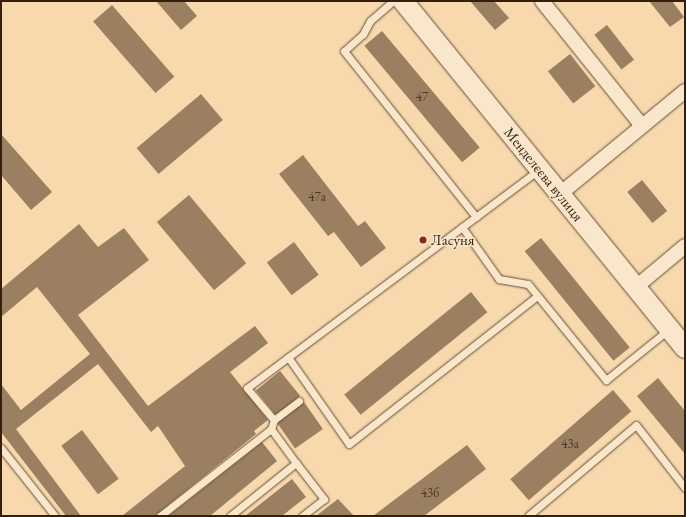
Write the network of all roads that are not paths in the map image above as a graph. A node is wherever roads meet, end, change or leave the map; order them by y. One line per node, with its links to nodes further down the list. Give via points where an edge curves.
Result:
1 (392, 1): 8 (lane, via 370,20 363,34 344,51)
2 (403, 1): 6 (street, Менделєєва вулиця)
3 (542, 1): 5 (street)
4 (685, 91): 5 (street)
5 (642, 126): 7 (street)
6 (540, 169): 7 (street, Менделєєва вулиця); 8 (lane)
7 (560, 194): 11 (street, Менделєєва вулиця)
8 (476, 217): 9 (lane)
9 (462, 227): 12 (lane, via 499,279 528,284); 15 (lane)
10 (685, 246): 11 (street)
11 (636, 287): 13 (street, Менделєєва вулиця)
12 (537, 296): 13 (lane, via 606,380); 15 (lane, via 349,444)
13 (670, 329): 14 (street, Менделєєва вулиця)
14 (685, 348)
15 (288, 357): 17 (lane, via 247,388)
16 (299, 401): 17 (lane)
17 (274, 420): 18 (lane)
18 (271, 429): 20 (lane); 23 (lane)
19 (1, 448): 22 (lane)
20 (296, 463): 24 (lane); 25 (lane, via 324,499)
21 (685, 488): 26 (lane, via 636,425)
22 (55, 516)
23 (160, 516)
24 (230, 516)
25 (302, 516)
26 (528, 516)

